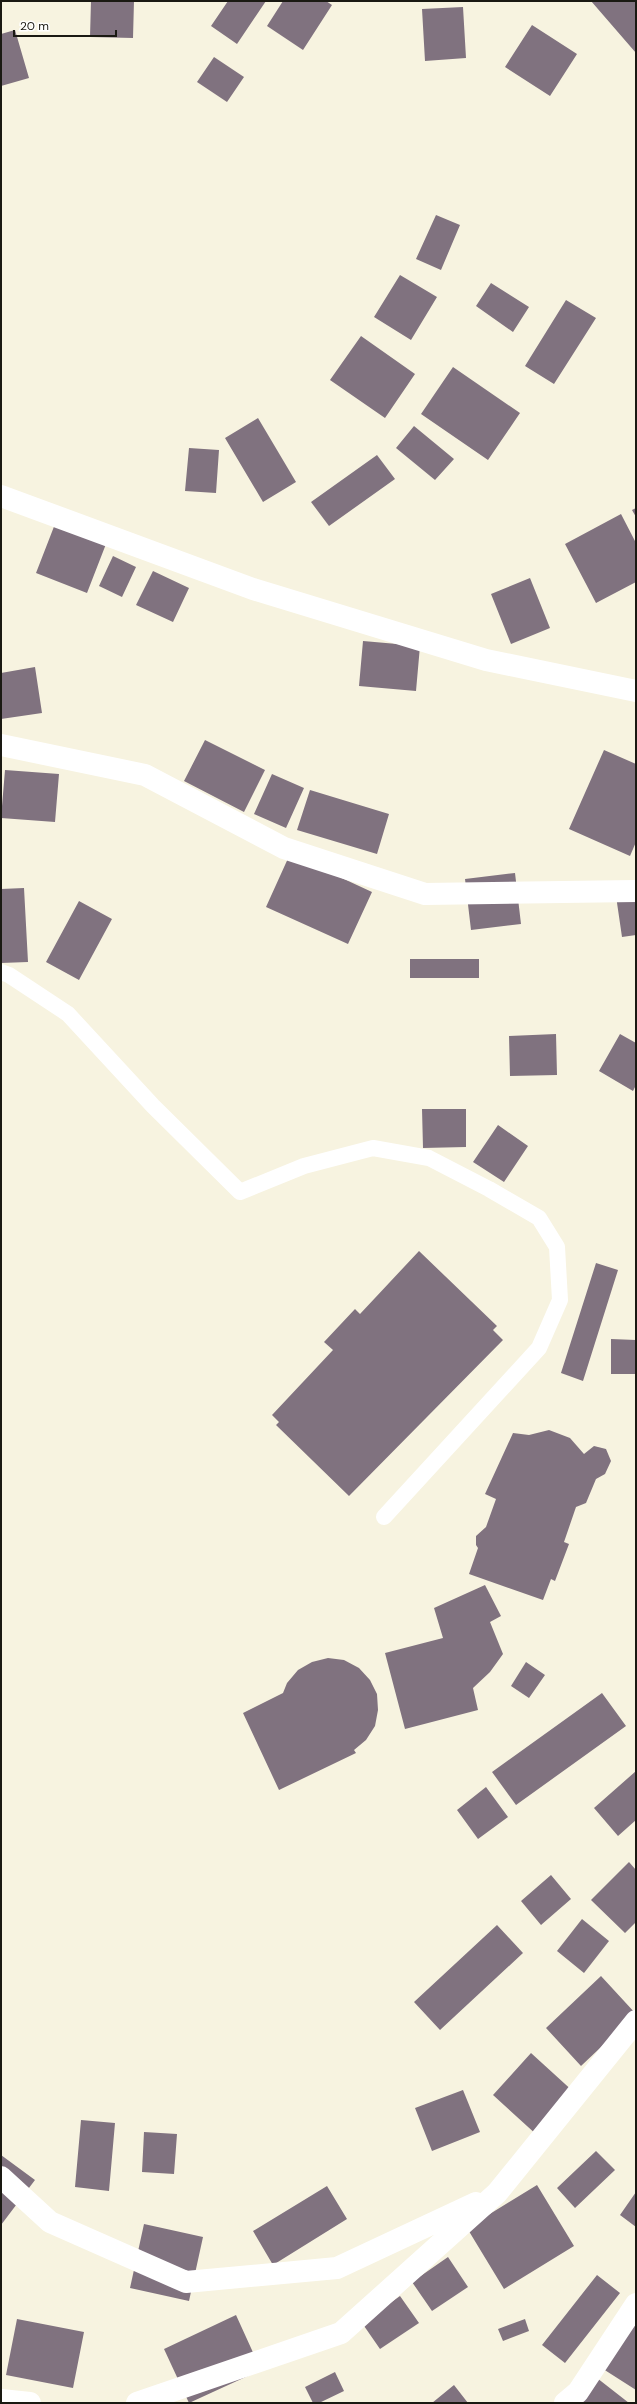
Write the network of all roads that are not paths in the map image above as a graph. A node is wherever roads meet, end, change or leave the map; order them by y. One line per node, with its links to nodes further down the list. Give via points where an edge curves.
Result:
1 (1, 496): 2 (street, via 253,589 328,612 486,660)
2 (636, 690)
3 (1, 745): 4 (street, via 144,775 284,848 425,894)
4 (636, 891)
5 (1, 972): 6 (lane, via 68,1014 153,1106 240,1192 304,1166 374,1148 429,1158 539,1218 557,1247 560,1300 539,1348)
6 (384, 1517)
7 (636, 2021): 9 (street)
8 (1, 2177): 9 (street, via 50,2222 186,2282 337,2268)
9 (497, 2193): 13 (street, via 341,2333)
10 (636, 2304): 14 (street, via 578,2392)
11 (1, 2400): 12 (street)
12 (30, 2403)
13 (136, 2403)
14 (565, 2403)

